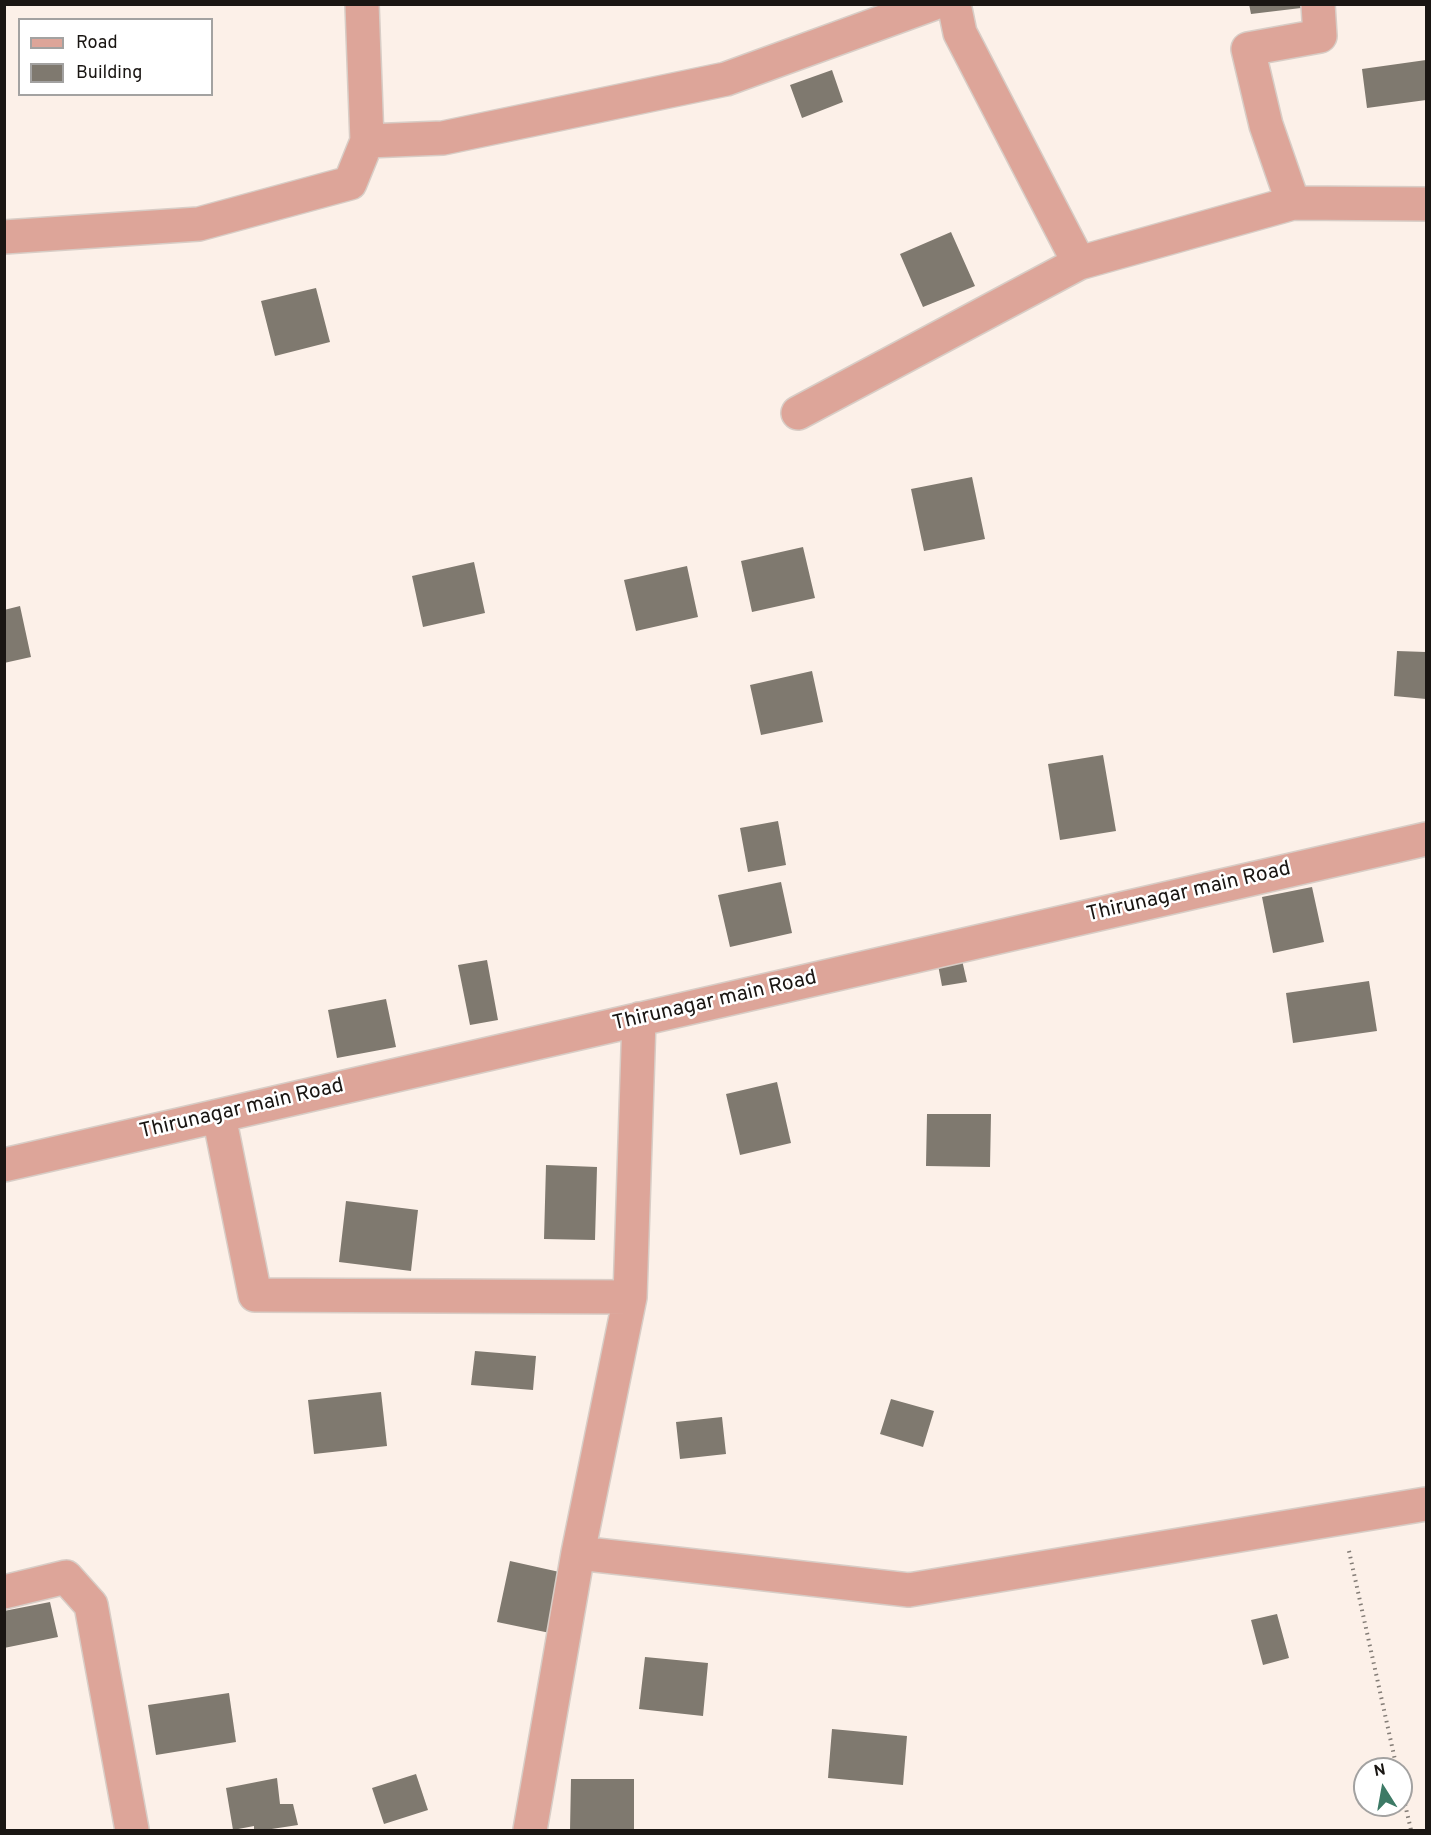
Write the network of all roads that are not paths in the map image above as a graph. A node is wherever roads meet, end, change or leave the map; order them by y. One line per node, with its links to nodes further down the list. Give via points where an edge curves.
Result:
1 (362, 4): 5 (street)
2 (932, 4): 5 (street, via 726,79 443,138)
3 (954, 4): 9 (street, via 960,33)
4 (1318, 4): 6 (street, via 1320,36 1248,49 1266,124)
5 (367, 141): 8 (street, via 350,183 199,224)
6 (1293, 203): 7 (street); 9 (street)
7 (1426, 204)
8 (4, 237)
9 (1079, 263): 10 (street)
10 (798, 413)
11 (1426, 839): 12 (street, Thirunagar main Road)
12 (639, 1019): 13 (street, Thirunagar main Road); 15 (street)
13 (219, 1116): 14 (street, Thirunagar main Road); 15 (street, via 255,1295)
14 (4, 1165)
15 (630, 1297): 17 (street)
16 (1426, 1504): 17 (street, via 909,1590)
17 (578, 1553): 20 (street)
18 (4, 1592): 19 (street, via 66,1577 91,1605)
19 (132, 1830)
20 (530, 1830)

